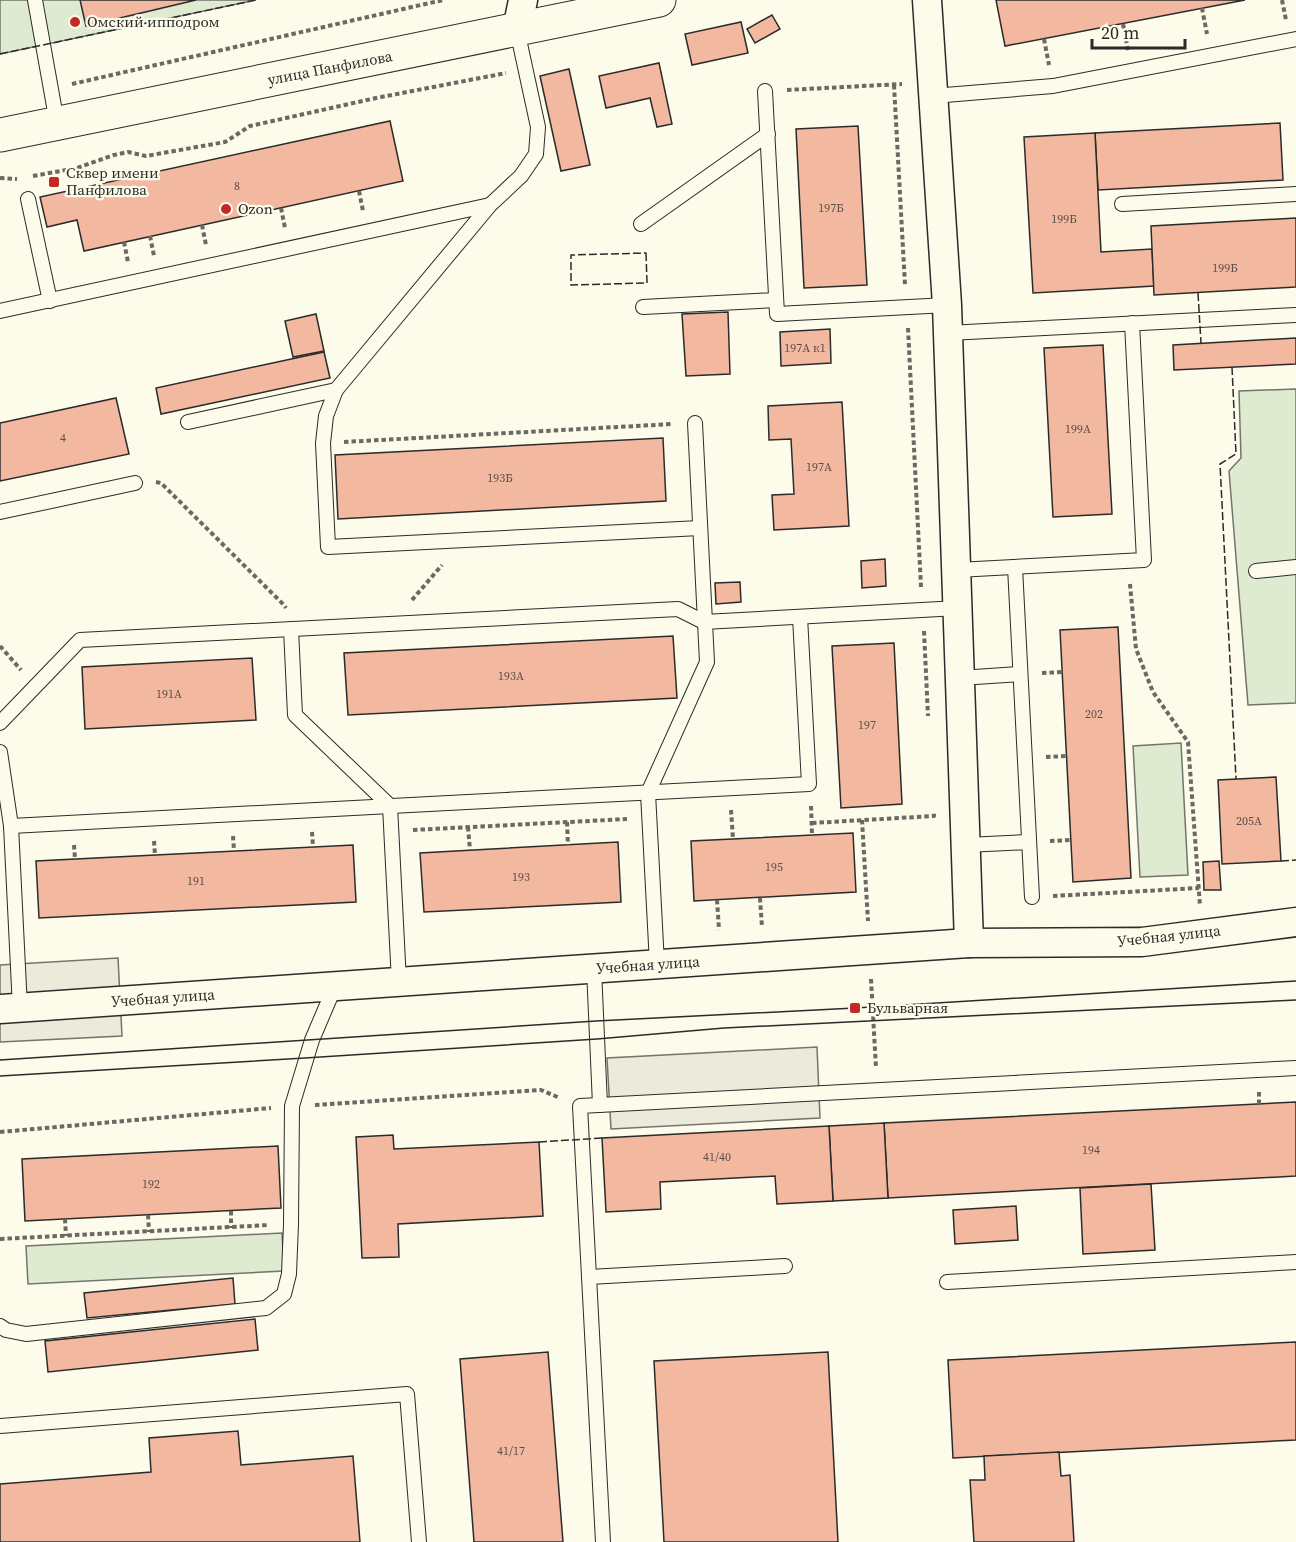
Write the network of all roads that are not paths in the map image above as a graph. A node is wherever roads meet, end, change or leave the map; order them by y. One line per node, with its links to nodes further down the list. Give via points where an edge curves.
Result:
1 (35, 0): 8 (lane)
2 (659, 0): 4 (main road, улица Панфилова)
3 (927, 0): 6 (street)
4 (520, 15): 8 (main road, улица Панфилова); 14 (lane, via 538,127 536,154 521,176)
5 (1296, 39): 6 (lane, via 1053,86)
6 (933, 89): 18 (street)
7 (765, 92): 9 (lane)
8 (57, 123): 10 (main road, улица Панфилова)
9 (768, 134): 15 (lane); 17 (lane)
10 (0, 135)
11 (1296, 194): 13 (lane)
12 (28, 199): 16 (lane)
13 (1122, 204)
14 (490, 205): 16 (lane); 24 (lane)
15 (641, 224)
16 (50, 300): 20 (lane)
17 (776, 300): 18 (lane, via 777,314); 19 (lane)
18 (947, 305): 23 (street)
19 (643, 307)
20 (0, 311)
21 (1296, 315): 22 (lane)
22 (1132, 323): 23 (lane); 30 (lane, via 1144,560)
23 (948, 333): 32 (street)
24 (336, 390): 25 (lane); 29 (lane, via 326,416 323,443 328,547)
25 (188, 422)
26 (694, 423): 29 (lane)
27 (135, 483): 28 (lane)
28 (0, 512)
29 (700, 528): 36 (lane)
30 (1015, 567): 32 (lane); 38 (lane)
31 (1296, 567): 33 (lane)
32 (957, 570): 34 (street)
33 (1256, 571)
34 (958, 608): 35 (lane); 39 (street)
35 (800, 617): 36 (lane); 42 (lane, via 809,784)
36 (704, 622): 37 (lane, via 678,609); 42 (lane, via 707,662)
37 (291, 629): 40 (lane, via 80,640); 43 (lane, via 295,715)
38 (1020, 674): 39 (lane); 45 (lane)
39 (960, 678): 46 (street)
40 (0, 723)
41 (0, 752): 44 (lane)
42 (648, 793): 43 (lane); 50 (lane)
43 (390, 806): 44 (lane); 52 (lane)
44 (11, 826): 54 (lane)
45 (1029, 842): 46 (lane); 47 (lane)
46 (966, 845): 49 (street)
47 (1032, 897)
48 (1296, 922): 49 (street, Учебная улица, via 1142,942)
49 (969, 943): 50 (street, Учебная улица)
50 (657, 964): 51 (street, Учебная улица)
51 (594, 969): 52 (street, Учебная улица); 56 (lane)
52 (399, 982): 53 (street, Учебная улица)
53 (335, 986): 54 (street, Учебная улица); 61 (lane, via 312,1040 292,1106 289,1274 284,1294 266,1308 26,1334)
54 (10, 1009)
55 (1296, 1068): 56 (lane)
56 (600, 1105): 59 (lane, via 580,1106)
57 (1296, 1262): 60 (lane)
58 (785, 1266): 59 (lane)
59 (589, 1276): 64 (lane)
60 (947, 1282)
61 (0, 1326)
62 (0, 1426): 63 (lane, via 407,1394)
63 (419, 1542)
64 (603, 1542)

